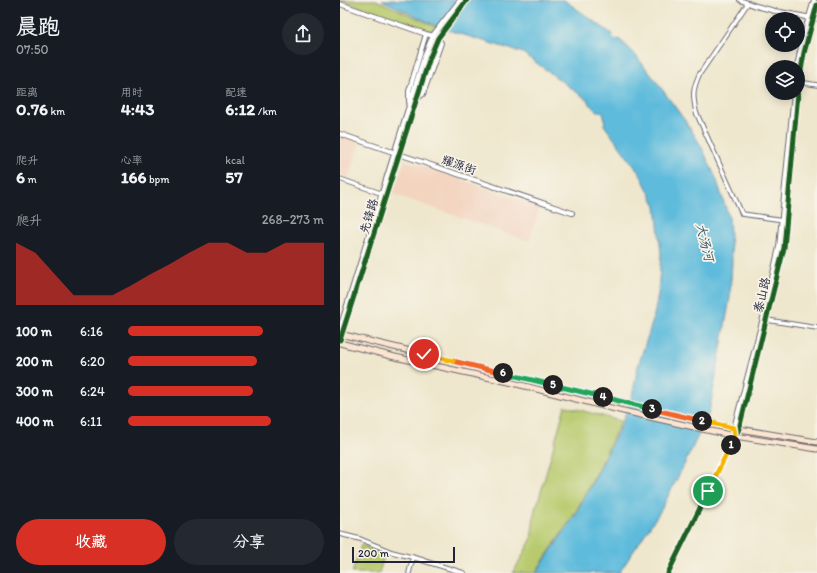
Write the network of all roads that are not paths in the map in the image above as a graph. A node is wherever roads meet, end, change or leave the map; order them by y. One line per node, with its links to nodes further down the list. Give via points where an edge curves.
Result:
1 (460, 0): 10 (street)
2 (467, 0): 11 (street, 先锋路)
3 (740, 0): 6 (street)
4 (814, 0): 8 (street)
5 (340, 4): 9 (street)
6 (748, 4): 8 (street); 25 (street, via 699,75 694,86 693,98 696,112 742,214)
7 (817, 4): 8 (street, 泰山路)
8 (813, 18): 12 (street, via 802,41); 13 (street, 泰山路)
9 (426, 34): 10 (street); 18 (street, via 409,91)
10 (433, 35): 11 (street); 18 (street)
11 (438, 38): 21 (street, 先锋路)
12 (798, 60)
13 (803, 60)
14 (805, 83): 15 (street)
15 (817, 85)
16 (793, 100): 25 (street)
17 (797, 100): 25 (street, 泰山路)
18 (408, 108): 20 (street)
19 (340, 134): 20 (street, 耀源街)
20 (394, 153): 21 (street, 耀源街); 23 (street)
21 (399, 155): 23 (street, 先锋路); 24 (street, 耀源街)
22 (340, 179): 23 (street)
23 (384, 194): 27 (street); 29 (street, 先锋路)
24 (572, 213)
25 (784, 220): 26 (street, 泰山路, via 784,248); 31 (street)
26 (767, 320): 28 (street); 31 (street, 泰山路)
27 (340, 328)
28 (817, 328)
29 (341, 336): 31 (main road)
30 (340, 343): 32 (main road)
31 (737, 428): 32 (street, 泰山路); 33 (main road)
32 (735, 436): 34 (main road); 39 (street, 泰山路)
33 (817, 442)
34 (817, 449)
35 (340, 534): 36 (street, via 360,538 392,552)
36 (413, 557): 37 (street); 38 (street)
37 (409, 573)
38 (464, 573)
39 (668, 573)

